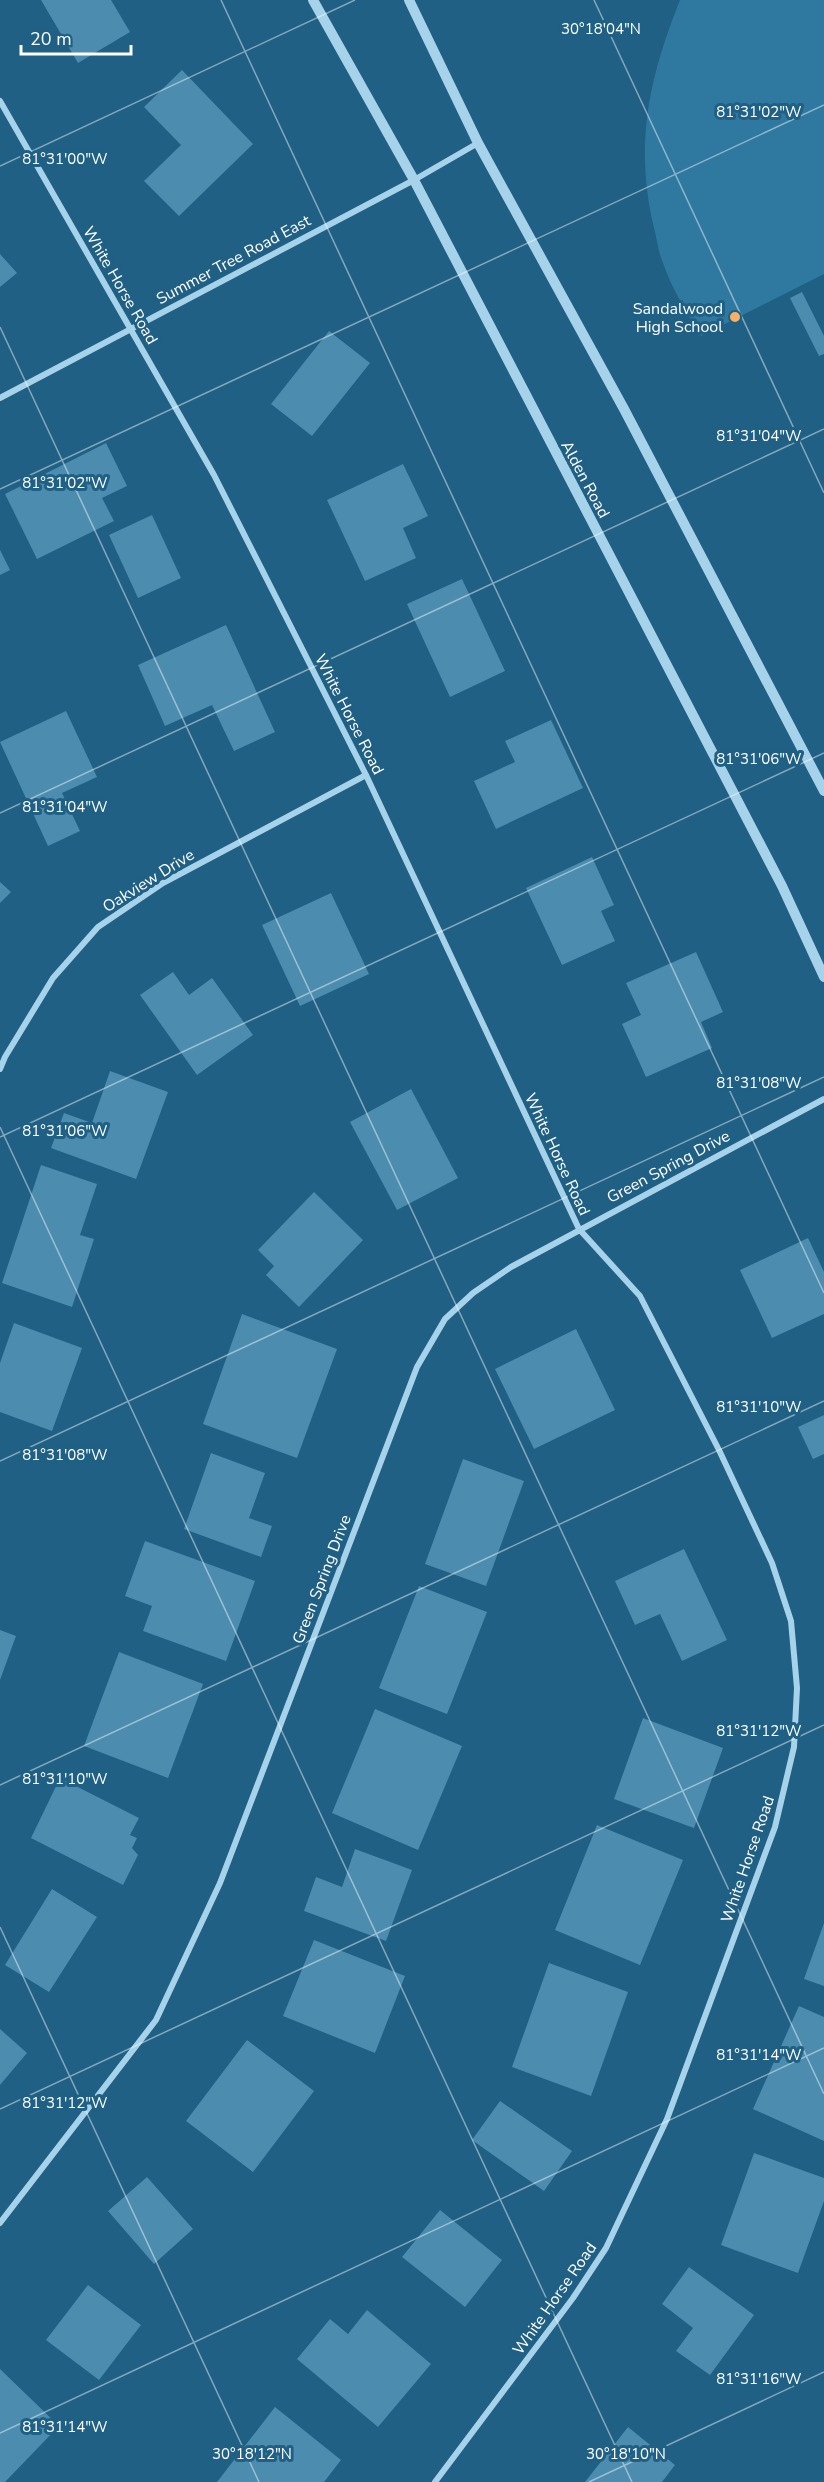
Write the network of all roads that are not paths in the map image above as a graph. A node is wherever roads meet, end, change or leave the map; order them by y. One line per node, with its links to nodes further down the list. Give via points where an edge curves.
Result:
1 (313, 0): 5 (street, Alden Road)
2 (409, 0): 4 (street)
3 (0, 101): 6 (street, White Horse Road)
4 (478, 143): 5 (street, Summer Tree Road East); 9 (street, via 630,420)
5 (414, 180): 6 (street, Summer Tree Road East); 10 (street, Alden Road, via 782,886)
6 (130, 328): 7 (street, Summer Tree Road East); 8 (street, White Horse Road, via 214,475)
7 (0, 398)
8 (366, 775): 11 (street, Oakview Drive, via 163,883 98,927 52,978); 13 (street, White Horse Road)
9 (824, 791)
10 (824, 977)
11 (0, 1069)
12 (824, 1099): 13 (street, Green Spring Drive)
13 (579, 1228): 14 (street, Green Spring Drive, via 511,1266 473,1293 445,1319 417,1367 220,1883 156,2020); 15 (street, White Horse Road, via 640,1296 772,1563 791,1621 797,1688 794,1747 775,1827 668,2119 606,2248)
14 (0, 2223)
15 (435, 2482)

